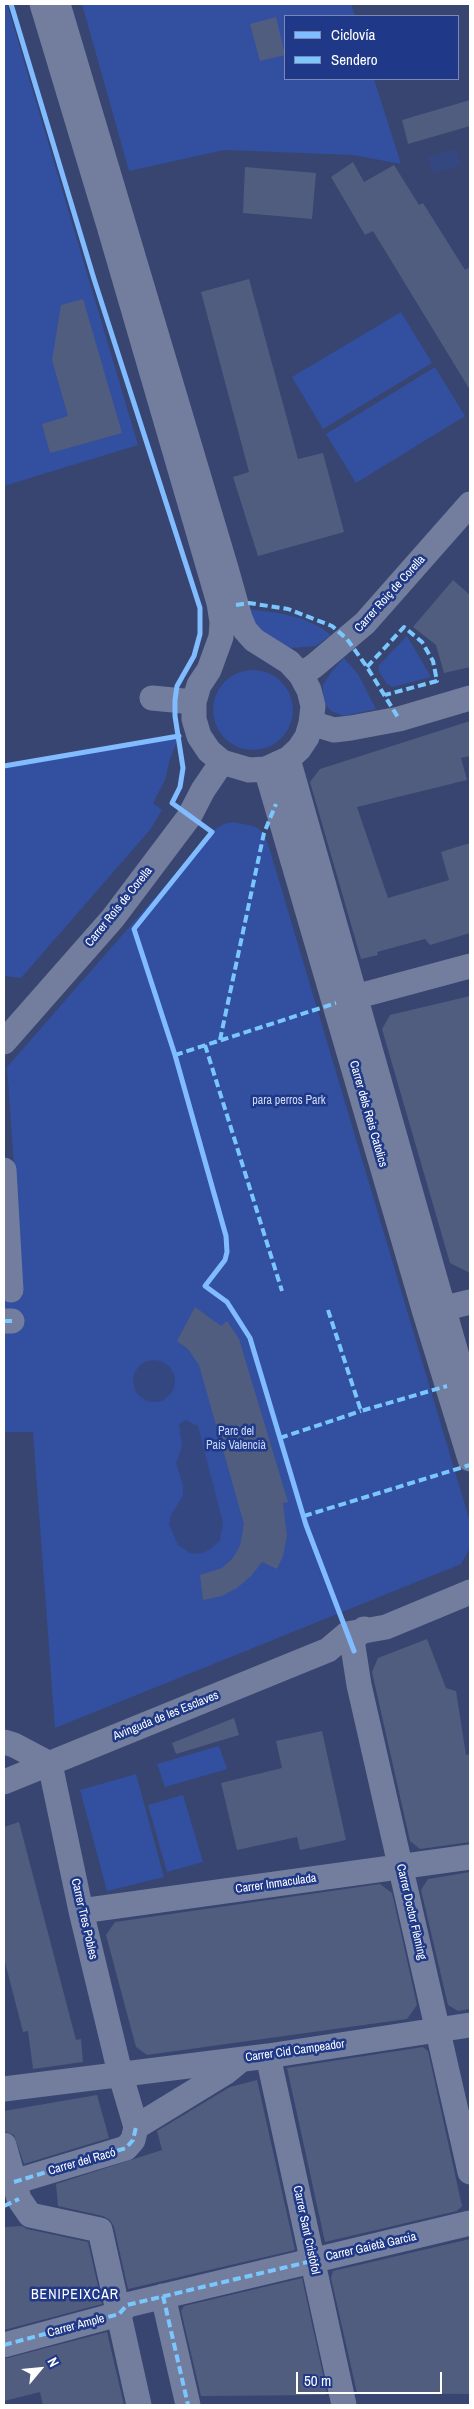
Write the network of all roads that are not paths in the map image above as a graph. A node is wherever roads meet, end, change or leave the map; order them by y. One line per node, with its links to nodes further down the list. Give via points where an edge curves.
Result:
1 (42, 4): 5 (street, via 215,589 222,622 219,645)
2 (58, 4): 4 (street, via 240,618 254,640)
3 (470, 504): 6 (street, Carrer Roiç de Corella, via 364,623)
4 (273, 654): 5 (street, via 256,650 238,652); 6 (street, via 289,662)
5 (209, 670): 9 (street, via 199,685)
6 (301, 675): 10 (street, via 313,706)
7 (152, 698): 9 (street)
8 (470, 698): 10 (street, via 399,719 351,728 334,730)
9 (194, 702): 11 (street, via 199,736)
10 (312, 723): 12 (street, via 299,749)
11 (222, 762): 12 (street, via 248,770); 15 (street, Carrer Roís de Corella, via 189,817 113,918)
12 (277, 764): 14 (street, Carrer dels Reis Catolics)
13 (470, 966): 14 (street)
14 (346, 999): 19 (street, Carrer dels Reis Catolics)
15 (4, 1042)
16 (4, 1170): 17 (street)
17 (11, 1290)
18 (470, 1302): 19 (street)
19 (435, 1311): 20 (street, Carrer dels Reis Catolics); 21 (street, Carrer dels Reis Catolics)
20 (470, 1402)
21 (470, 1459)
22 (470, 1592): 23 (street, Avinguda de les Esclaves)
23 (368, 1636): 25 (street, Avinguda de les Esclaves); 28 (street, Carrer Doctor Flèming, via 359,1685)
24 (4, 1742): 25 (street)
25 (50, 1764): 26 (street, Avinguda de les Esclaves); 29 (street, Carrer Tres Pobles)
26 (4, 1782)
27 (470, 1857): 28 (street, Carrer Inmaculada)
28 (400, 1867): 29 (street, Carrer Inmaculada); 31 (street, Carrer Doctor Flèming)
29 (81, 1911): 34 (street, Carrer Tres Pobles)
30 (470, 2025): 31 (street, Carrer Cid Campeador)
31 (438, 2030): 32 (street, Carrer Cid Campeador); 38 (street, Carrer Doctor Flèming)
32 (268, 2056): 33 (street, Carrer Cid Campeador); 41 (street, Carrer Sant Cristòfol)
33 (242, 2058): 34 (street, Carrer Cid Campeador); 36 (street, Carrer del Racó, via 226,2072)
34 (120, 2073): 35 (street, Carrer Cid Campeador); 36 (street)
35 (4, 2089)
36 (136, 2128): 39 (street, Carrer del Racó, via 133,2140 126,2148)
37 (4, 2145): 39 (street)
38 (470, 2172)
39 (12, 2196): 43 (street, via 30,2215 100,2230)
40 (470, 2223): 41 (street, Carrer Gaietà Garcia)
41 (312, 2261): 42 (street, Carrer Gaietà Garcia); 47 (street, Carrer Sant Cristòfol)
42 (174, 2294): 43 (street, Carrer Gaietà Garcia, via 127,2305); 46 (street)
43 (119, 2314): 44 (street, Carrer Ample); 45 (street)
44 (4, 2345)
45 (139, 2405)
46 (188, 2405)
47 (344, 2405)

